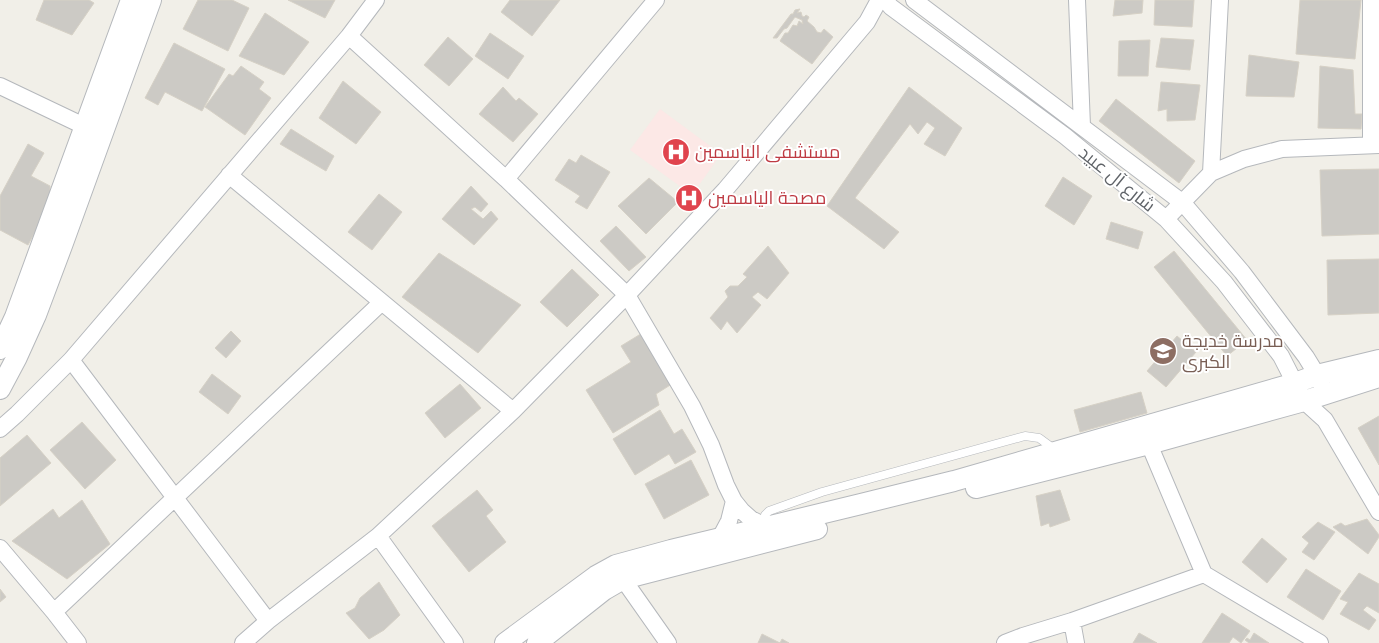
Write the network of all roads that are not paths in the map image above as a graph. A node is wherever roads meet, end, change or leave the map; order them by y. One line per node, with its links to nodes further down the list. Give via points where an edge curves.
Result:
1 (131, 0): 12 (street)
2 (151, 0): 28 (street, via 39,306)
3 (376, 0): 10 (street)
4 (656, 0): 17 (street)
5 (914, 0): 13 (street, شارع آل عبيد)
6 (1077, 0): 13 (street)
7 (1220, 0): 15 (street)
8 (1371, 0): 14 (street)
9 (888, 2): 19 (street, شارع آل عبيد, via 1065,136); 20 (street, via 867,22 725,190)
10 (349, 36): 16 (street); 17 (street)
11 (0, 86): 12 (street)
12 (84, 126): 22 (street)
13 (1082, 126): 18 (street, شارع آل عبيد)
14 (1375, 145): 15 (street, via 1282,149)
15 (1211, 173): 18 (street)
16 (230, 175): 21 (street); 23 (street)
17 (506, 179): 20 (street)
18 (1183, 203): 19 (street); 25 (street, شارع آل عبيد, via 1242,272)
19 (1166, 219): 27 (street, شارع آل عبيد, via 1224,282 1280,356)
20 (627, 295): 31 (street); 36 (street, via 692,406)
21 (382, 302): 31 (street); 35 (street)
22 (0, 350)
23 (71, 360): 33 (street); 35 (street)
24 (1379, 360): 25 (street)
25 (1317, 375): 27 (street); 29 (street, شارع آل عبيد)
26 (1379, 378): 29 (street)
27 (1295, 383): 30 (street, شارع آل عبيد); 38 (street, via 954,481)
28 (0, 390)
29 (1325, 394): 30 (street); 32 (street)
30 (1304, 401): 32 (street); 34 (street)
31 (513, 411): 39 (street)
32 (1325, 420): 37 (street)
33 (0, 429)
34 (1148, 444): 42 (street, via 737,549); 43 (street)
35 (175, 498): 44 (street); 45 (street)
36 (734, 501): 38 (street, via 751,519); 40 (street)
37 (1379, 512)
38 (767, 527): 40 (street)
39 (378, 536): 45 (street); 49 (street)
40 (720, 538): 42 (street, via 670,550)
41 (0, 548): 44 (street)
42 (620, 572): 50 (street, via 596,576); 51 (street, via 604,590); 52 (street)
43 (1204, 574): 46 (street); 55 (street)
44 (54, 612): 47 (street)
45 (268, 621): 48 (street)
46 (1072, 621): 53 (street); 54 (street)
47 (78, 643)
48 (243, 643)
49 (455, 643)
50 (505, 643)
51 (537, 643)
52 (668, 643)
53 (1005, 643)
54 (1076, 643)
55 (1320, 643)

